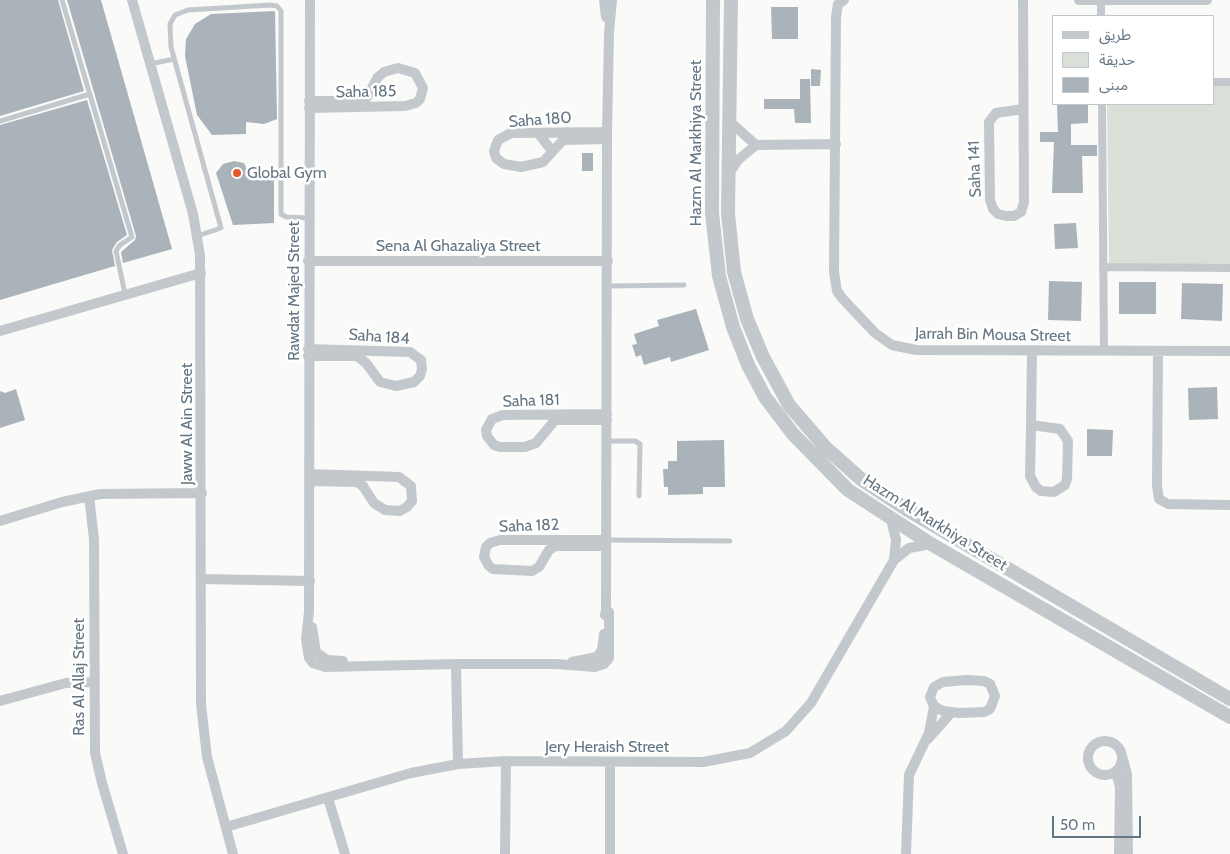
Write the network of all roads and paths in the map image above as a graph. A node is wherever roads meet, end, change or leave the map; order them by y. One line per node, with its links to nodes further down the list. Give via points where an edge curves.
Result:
1 (62, 0): 22 (lane)
2 (132, 0): 18 (street, Jaww Al Ain Street)
3 (238, 0): 14 (lane)
4 (310, 0): 23 (street, Rawdat Majed Street)
5 (604, 0): 16 (street, Rawdat Majed Street)
6 (612, 0): 16 (street, Rawdat Majed Street)
7 (713, 0): 65 (street, Hazm Al Markhiya Street, via 712,213 719,276 733,327 765,397 793,434 848,490)
8 (731, 0): 27 (street, Hazm Al Markhiya Street)
9 (844, 0): 31 (street, Jarrah Bin Mousa Street, via 838,4 836,17)
10 (1023, 0): 26 (street, Saha 141)
11 (1079, 0): 12 (street)
12 (1101, 0): 13 (street); 15 (street)
13 (1207, 0)
14 (238, 7): 17 (lane, via 188,10 175,15 169,37); 35 (lane, via 271,5 280,11 281,214)
15 (1102, 15)
16 (609, 32): 30 (street, Rawdat Majed Street)
17 (174, 59): 18 (lane); 36 (lane, via 221,226 219,230)
18 (150, 64): 36 (street, Jaww Al Ain Street)
19 (1215, 82): 20 (street)
20 (1230, 82)
21 (370, 89): 23 (street, Saha 185, via 361,101); 25 (street); 25 (street, Saha 185, via 384,72 398,68 415,73 421,81 422,93 416,103)
22 (90, 94): 28 (lane); 44 (lane, via 132,237 120,244 116,251)
23 (309, 104): 25 (street, Saha 185); 35 (street, Rawdat Majed Street)
24 (1102, 105): 39 (street)
25 (380, 107)
26 (1023, 109): 26 (street, Saha 141, via 996,112 989,122 990,200 993,209 1006,216 1021,212 1024,202)
27 (728, 120): 32 (street); 34 (street, Hazm Al Markhiya Street)
28 (0, 121)
29 (538, 133): 30 (street, Saha 180); 33 (street); 33 (street, Saha 180, via 503,136 495,145 496,158 504,164 529,166 543,162)
30 (607, 136): 33 (street, Saha 180, via 567,139); 38 (street, Rawdat Majed Street)
31 (836, 144): 32 (street); 47 (street, Jarrah Bin Mousa Street, via 834,272 837,291 848,306 883,339 902,348)
32 (756, 145): 34 (street, via 738,160)
33 (552, 151)
34 (728, 175): 77 (street, Hazm Al Markhiya Street, via 734,272 747,319 789,405 826,448 862,480 906,509)
35 (309, 218): 37 (street, Rawdat Majed Street)
36 (197, 236): 41 (street, Jaww Al Ain Street)
37 (308, 261): 38 (street, Sena Al Ghazaliya Street); 51 (street, Rawdat Majed Street)
38 (608, 261): 43 (street, Rawdat Majed Street)
39 (1103, 267): 40 (street); 48 (street)
40 (1230, 268)
41 (201, 273): 44 (street); 60 (street, Jaww Al Ain Street)
42 (684, 285): 43 (lane)
43 (608, 286): 54 (street, Rawdat Majed Street)
44 (125, 294): 45 (street)
45 (0, 331)
46 (377, 350): 51 (street, Saha 184); 52 (street); 52 (street, Saha 184, via 401,350 417,355 421,360 420,376 414,382 396,386 380,382)
47 (1032, 350): 48 (street, Jarrah Bin Mousa Street); 55 (street)
48 (1104, 351): 49 (street, Jarrah Bin Mousa Street)
49 (1158, 351): 50 (street, Jarrah Bin Mousa Street); 64 (street, via 1159,499 1168,504)
50 (1230, 351)
51 (308, 352): 52 (street, Saha 184, via 357,356); 59 (street, Rawdat Majed Street)
52 (370, 370)
53 (530, 415): 54 (street, Saha 181); 56 (street); 56 (street, Saha 181, via 503,415 492,419 486,430 490,441 500,447 525,448 536,443)
54 (607, 417): 56 (street, Saha 181, via 555,420); 57 (street, Rawdat Majed Street)
55 (1031, 425): 55 (street, via 1030,476 1041,491 1054,492 1068,479 1068,440 1060,429)
56 (546, 430)
57 (607, 441): 63 (lane, via 639,442); 69 (street, Rawdat Majed Street)
58 (380, 475): 59 (street); 62 (street, via 372,484); 62 (street, via 406,481 411,486 412,501 400,511 385,510)
59 (309, 477): 62 (street, via 357,482); 74 (street, Rawdat Majed Street)
60 (202, 493): 61 (street); 73 (street, Jaww Al Ain Street)
61 (89, 496): 66 (street); 76 (street, Ras Al Allaj Street, via 94,538)
62 (369, 496)
63 (640, 496)
64 (1230, 506)
65 (891, 519): 70 (street, Hazm Al Markhiya Street); 72 (street, Jery Heraish Street, via 896,540)
66 (0, 520)
67 (532, 539): 69 (street, Saha 182); 71 (street); 71 (street, Saha 182, via 494,540 486,547 486,562 493,568 532,571 539,567)
68 (730, 541): 69 (lane)
69 (606, 543): 71 (street, Saha 182, via 556,546); 75 (street, Rawdat Majed Street, via 604,642 599,654 588,660 556,664)
70 (931, 544): 72 (street, Jery Heraish Street, via 910,548); 81 (street, Hazm Al Markhiya Street)
71 (546, 555)
72 (894, 560): 85 (street, Jery Heraish Street, via 811,703 780,736 750,752 727,759)
73 (202, 579): 74 (street); 89 (street, Jaww Al Ain Street, via 202,728 212,781)
74 (310, 581): 75 (street, Rawdat Majed Street, via 313,645 321,657 334,661 366,661 369,664)
75 (456, 664): 86 (street)
76 (94, 682): 78 (street, via 66,683); 90 (street, Ras Al Allaj Street, via 94,739 98,768)
77 (1230, 699)
78 (0, 701)
79 (934, 706): 80 (street); 80 (street, via 931,691 938,683 984,681 994,690 994,703 984,712); 82 (street)
80 (952, 713): 82 (street)
81 (1230, 718)
82 (925, 741): 95 (street, via 909,775)
83 (1123, 759): 87 (street); 87 (street, via 1118,747 1106,741 1090,750 1088,757 1092,769 1103,776); 97 (street, via 1128,774)
84 (506, 761): 85 (street, Jery Heraish Street); 86 (street, Jery Heraish Street); 93 (street)
85 (610, 762): 94 (street)
86 (458, 764): 88 (street, Jery Heraish Street)
87 (1116, 772): 96 (street, via 1120,787)
88 (328, 798): 89 (street, Jery Heraish Street); 92 (street)
89 (226, 827): 91 (street, Jaww Al Ain Street)
90 (123, 854)
91 (234, 854)
92 (345, 854)
93 (505, 854)
94 (610, 854)
95 (906, 854)
96 (1119, 854)
97 (1128, 854)

